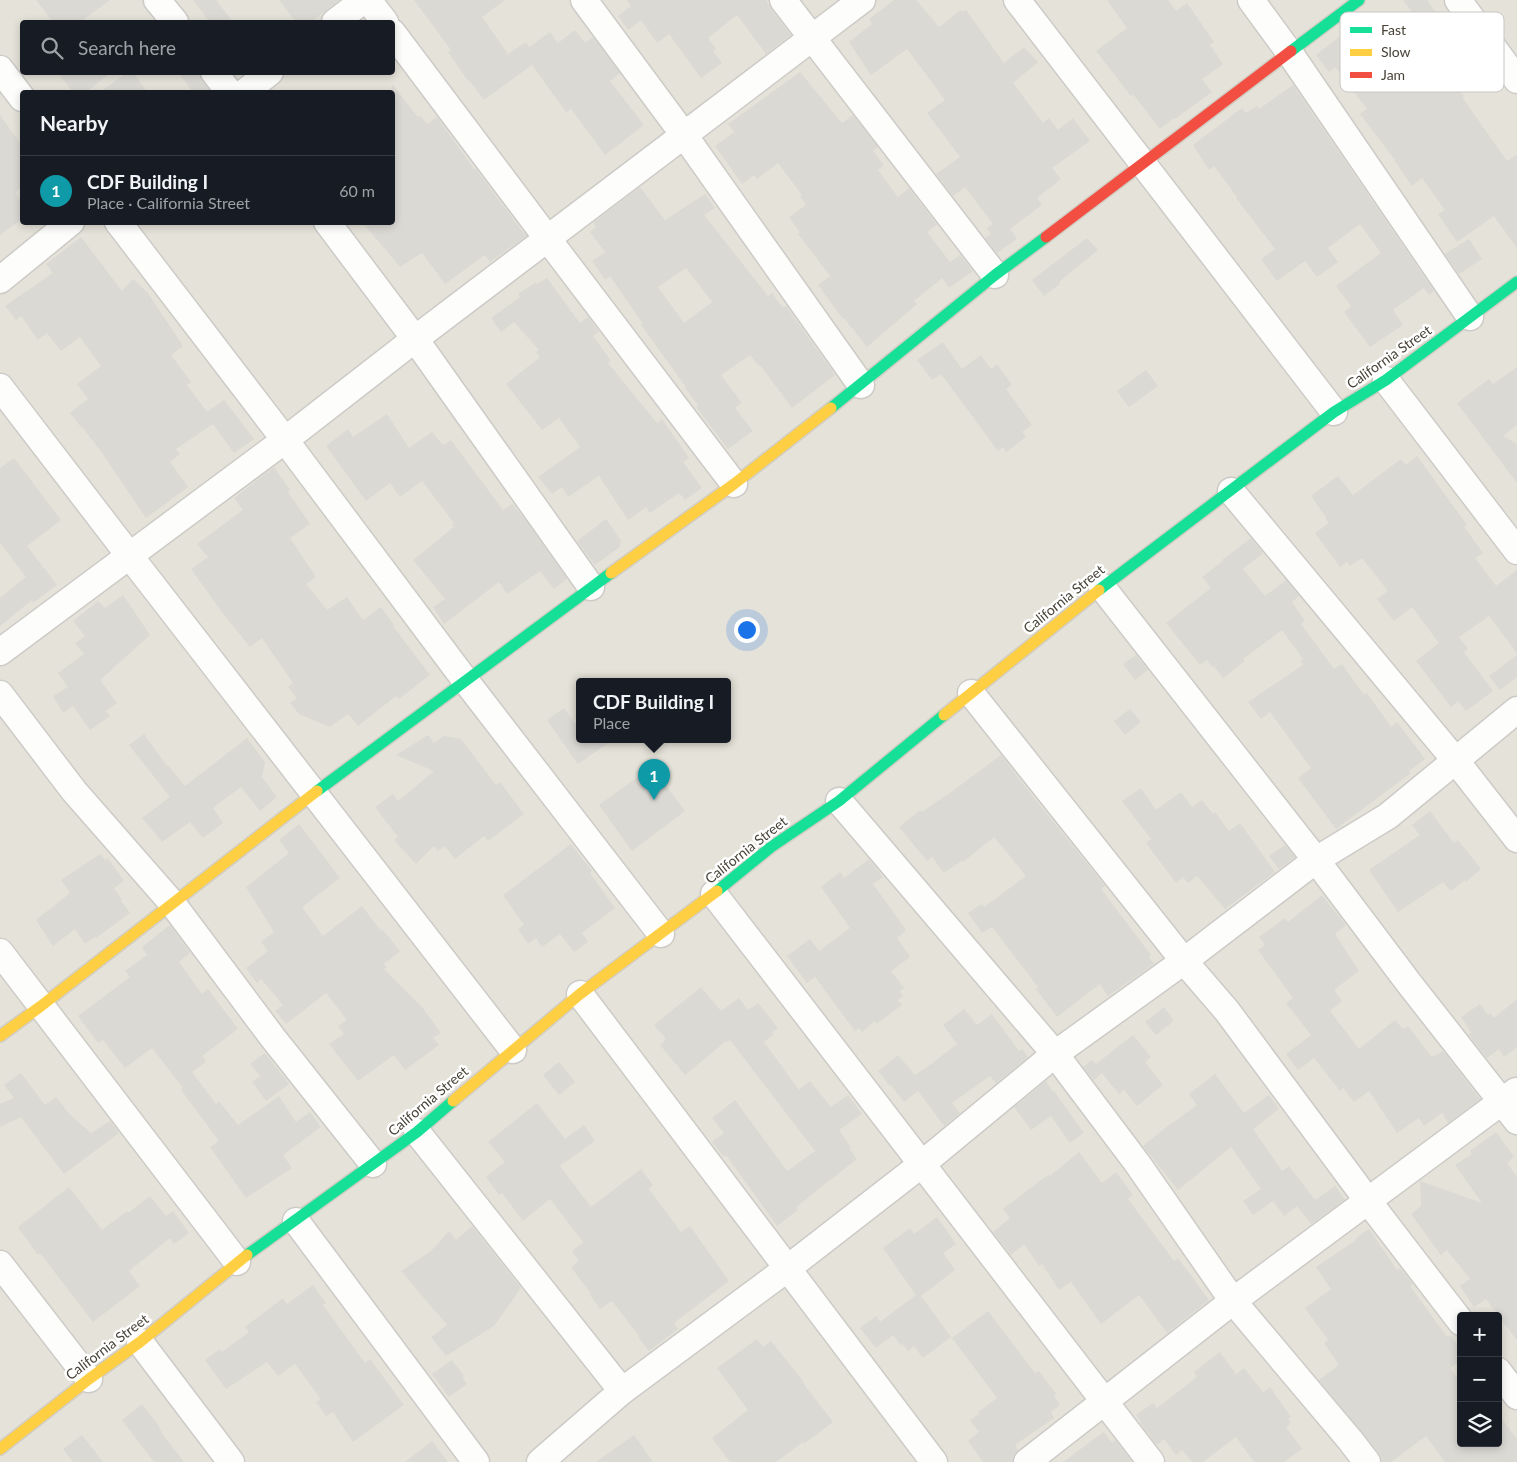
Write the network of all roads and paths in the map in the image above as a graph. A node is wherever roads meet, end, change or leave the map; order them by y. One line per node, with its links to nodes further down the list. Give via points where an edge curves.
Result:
1 (157, 0): 14 (street)
2 (364, 0): 15 (street)
3 (368, 0): 16 (street)
4 (584, 0): 28 (street)
5 (783, 0): 18 (street)
6 (862, 0): 18 (street)
7 (1017, 0): 29 (street)
8 (1251, 0): 19 (street)
9 (1360, 0): 11 (street)
10 (1458, 0): 12 (street)
11 (1344, 12)
12 (1467, 12)
13 (1340, 15): 19 (street)
14 (173, 20)
15 (338, 20)
16 (383, 20)
17 (395, 36): 33 (street)
18 (812, 38): 28 (street); 34 (street)
19 (1289, 52): 29 (street); 37 (street)
20 (1504, 62): 24 (street)
21 (0, 69): 27 (street)
22 (216, 75): 25 (street)
23 (266, 75): 26 (street)
24 (1517, 80)
25 (228, 90)
26 (248, 90)
27 (20, 95)
28 (684, 135): 33 (street); 40 (street)
29 (1143, 163): 34 (street); 42 (street)
30 (68, 225): 35 (street)
31 (120, 225): 43 (street)
32 (329, 225): 38 (street)
33 (547, 238): 38 (street); 44 (street)
34 (995, 275): 40 (street)
35 (0, 280)
36 (1517, 282): 37 (street, California Street)
37 (1470, 317): 39 (street, California Street)
38 (415, 339): 43 (street); 48 (street)
39 (1386, 380): 42 (street, California Street); 46 (street)
40 (861, 385): 44 (street)
41 (0, 387): 47 (street)
42 (1334, 412): 45 (street, California Street)
43 (285, 440): 47 (street); 51 (street)
44 (734, 484): 48 (street)
45 (1232, 491): 49 (street, California Street); 55 (street)
46 (1517, 551)
47 (129, 555): 50 (street); 56 (street)
48 (591, 587): 51 (street)
49 (1102, 587): 52 (street, California Street); 59 (street)
50 (0, 652)
51 (465, 680): 56 (street); 62 (street)
52 (971, 693): 57 (street, California Street); 64 (street)
53 (0, 694): 61 (street, via 74,791)
54 (1517, 710): 55 (street)
55 (1456, 761): 58 (street); 59 (street, via 1388,816)
56 (314, 793): 61 (street); 68 (street)
57 (839, 801): 60 (street, California Street, via 771,847); 69 (street)
58 (1517, 839)
59 (1316, 860): 64 (street); 70 (street, via 1408,982)
60 (714, 894): 62 (street, California Street); 73 (street)
61 (172, 903): 66 (street); 72 (street)
62 (661, 934): 65 (street, California Street)
63 (0, 952): 66 (street)
64 (1184, 961): 69 (street); 74 (street, via 1227,1011)
65 (580, 994): 68 (street, California Street); 78 (street)
66 (41, 1006): 67 (street); 76 (street)
67 (0, 1036)
68 (513, 1050): 71 (street, California Street)
69 (1055, 1054): 73 (street); 79 (street, via 1137,1162)
70 (1512, 1105): 74 (street)
71 (416, 1132): 72 (street, California Street); 84 (street)
72 (373, 1164): 75 (street, California Street)
73 (922, 1164): 78 (street); 86 (street)
74 (1368, 1201): 79 (street); 80 (street)
75 (296, 1221): 76 (street, California Street); 89 (street)
76 (237, 1262): 81 (street, California Street)
77 (0, 1264): 83 (street)
78 (788, 1268): 84 (street); 91 (street)
79 (1233, 1301): 86 (street); 94 (street)
80 (1457, 1317)
81 (140, 1342): 83 (street, California Street); 88 (street)
82 (1502, 1376): 85 (street)
83 (90, 1379): 87 (street, California Street)
84 (622, 1391): 90 (street)
85 (1517, 1396)
86 (1105, 1401): 92 (street); 93 (street)
87 (0, 1449)
88 (231, 1462)
89 (476, 1462)
90 (540, 1462)
91 (934, 1462)
92 (1027, 1462)
93 (1152, 1462)
94 (1366, 1462)

